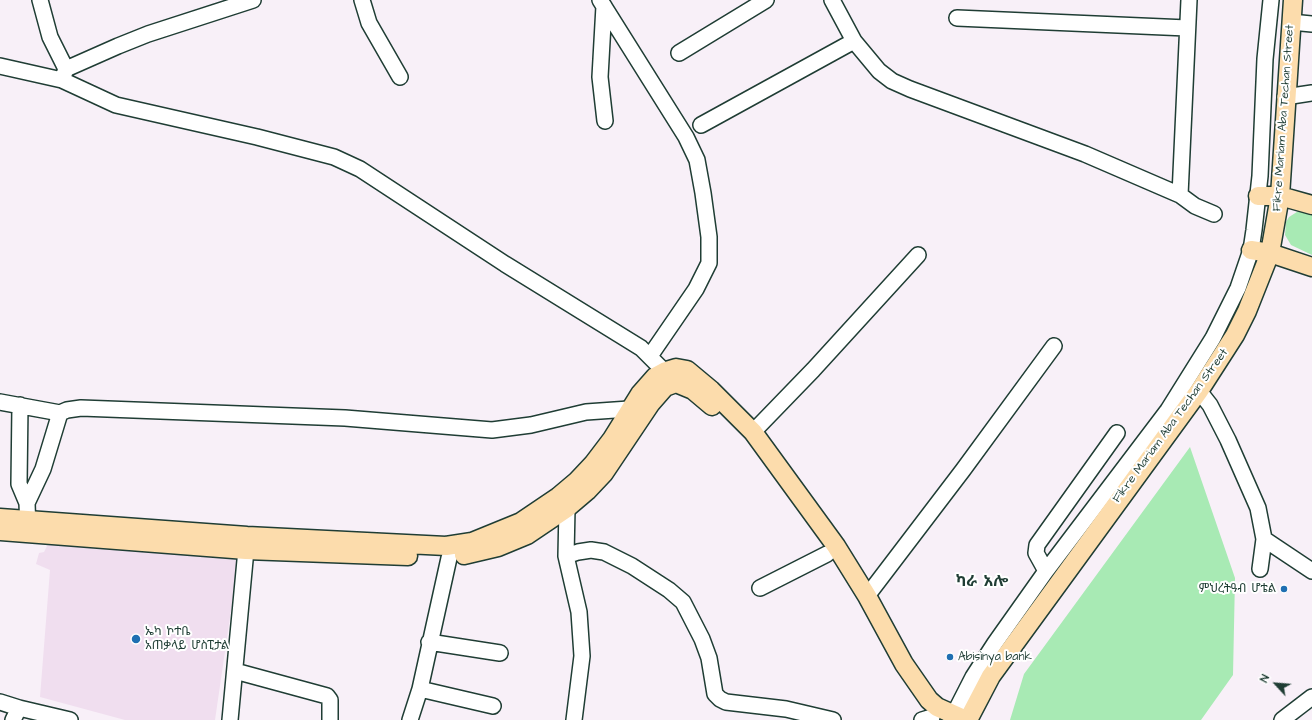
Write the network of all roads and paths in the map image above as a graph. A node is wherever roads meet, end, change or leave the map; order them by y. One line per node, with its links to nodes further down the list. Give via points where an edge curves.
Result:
1 (40, 0): 17 (street)
2 (253, 0): 17 (street, via 148,34)
3 (362, 0): 18 (street, via 369,23)
4 (766, 0): 15 (street)
5 (832, 0): 14 (street)
6 (1189, 0): 13 (street)
7 (1271, 0): 24 (street, via 1265,59)
8 (1293, 0): 11 (main road, Fikre Mariam Aba Techan Street)
9 (602, 3): 21 (street, via 600,77); 33 (street, via 686,137 697,160 703,193 709,238 709,263 696,289)
10 (957, 18): 13 (street)
11 (1291, 22): 12 (street); 20 (main road, Fikre Mariam Aba Techan Street)
12 (1312, 24)
13 (1187, 28): 23 (street)
14 (854, 41): 22 (street); 23 (street, via 879,71 892,81 1085,154)
15 (679, 53)
16 (0, 66): 17 (street)
17 (64, 74): 33 (street, via 116,105 334,157 360,169)
18 (400, 77)
19 (1312, 92): 20 (street)
20 (1285, 97): 25 (main road, Fikre Mariam Aba Techan Street)
21 (605, 121)
22 (701, 125)
23 (1180, 195): 27 (street, via 1195,206)
24 (1258, 196): 25 (main road); 28 (street)
25 (1280, 196): 26 (main road); 29 (main road, Fikre Mariam Aba Techan Street)
26 (1312, 204)
27 (1214, 214)
28 (1250, 250): 29 (main road); 52 (street, via 1238,288 1212,338 1168,410)
29 (1270, 253): 31 (main road); 35 (main road, Fikre Mariam Aba Techan Street, via 1235,335)
30 (918, 255): 40 (street)
31 (1312, 267)
32 (1054, 346): 55 (street, via 964,470)
33 (650, 356): 34 (street)
34 (671, 377): 38 (main road, via 655,377); 40 (main road, via 676,368 687,370); 42 (main road, via 604,473); 48 (main road, via 694,390 745,440)
35 (1199, 391): 46 (street, via 1210,405 1244,476 1258,508); 65 (main road, Fikre Mariam Aba Techan Street)
36 (0, 402): 37 (street)
37 (20, 405): 39 (street); 44 (street, via 19,484)
38 (629, 408): 39 (street, via 586,412 530,425 492,430 345,418 81,408); 47 (main road, via 612,439 577,481 521,522 472,542 446,546)
39 (60, 413): 44 (street)
40 (753, 432): 55 (main road, via 836,546)
41 (1117, 433): 52 (street, via 1037,545 1036,553)
42 (567, 508): 49 (street); 50 (main road, via 527,535 498,547)
43 (0, 518): 44 (main road)
44 (28, 519): 45 (main road); 47 (main road)
45 (0, 531)
46 (1264, 539): 51 (street); 53 (street)
47 (247, 543): 50 (main road); 58 (street)
48 (827, 554): 54 (street); 64 (main road, via 911,696)
49 (566, 556): 70 (street, via 579,612 582,656); 71 (street, via 591,550 604,552 669,590 683,602 702,639 709,658 715,694 720,699 726,702 805,712)
50 (449, 558): 56 (street)
51 (1260, 569)
52 (1046, 571): 65 (street, via 995,643)
53 (1312, 571)
54 (760, 588)
55 (867, 596): 65 (main road, via 918,687 937,707)
56 (429, 642): 57 (street); 59 (street)
57 (500, 653)
58 (234, 671): 67 (street); 68 (street, via 327,696 330,700)
59 (420, 689): 62 (street); 69 (street)
60 (1312, 697): 72 (street)
61 (0, 702): 63 (street)
62 (493, 706)
63 (16, 714): 66 (street)
64 (930, 719)
65 (960, 719)
66 (70, 720)
67 (230, 720)
68 (330, 720)
69 (410, 720)
70 (574, 720)
71 (833, 720)
72 (1282, 720)

